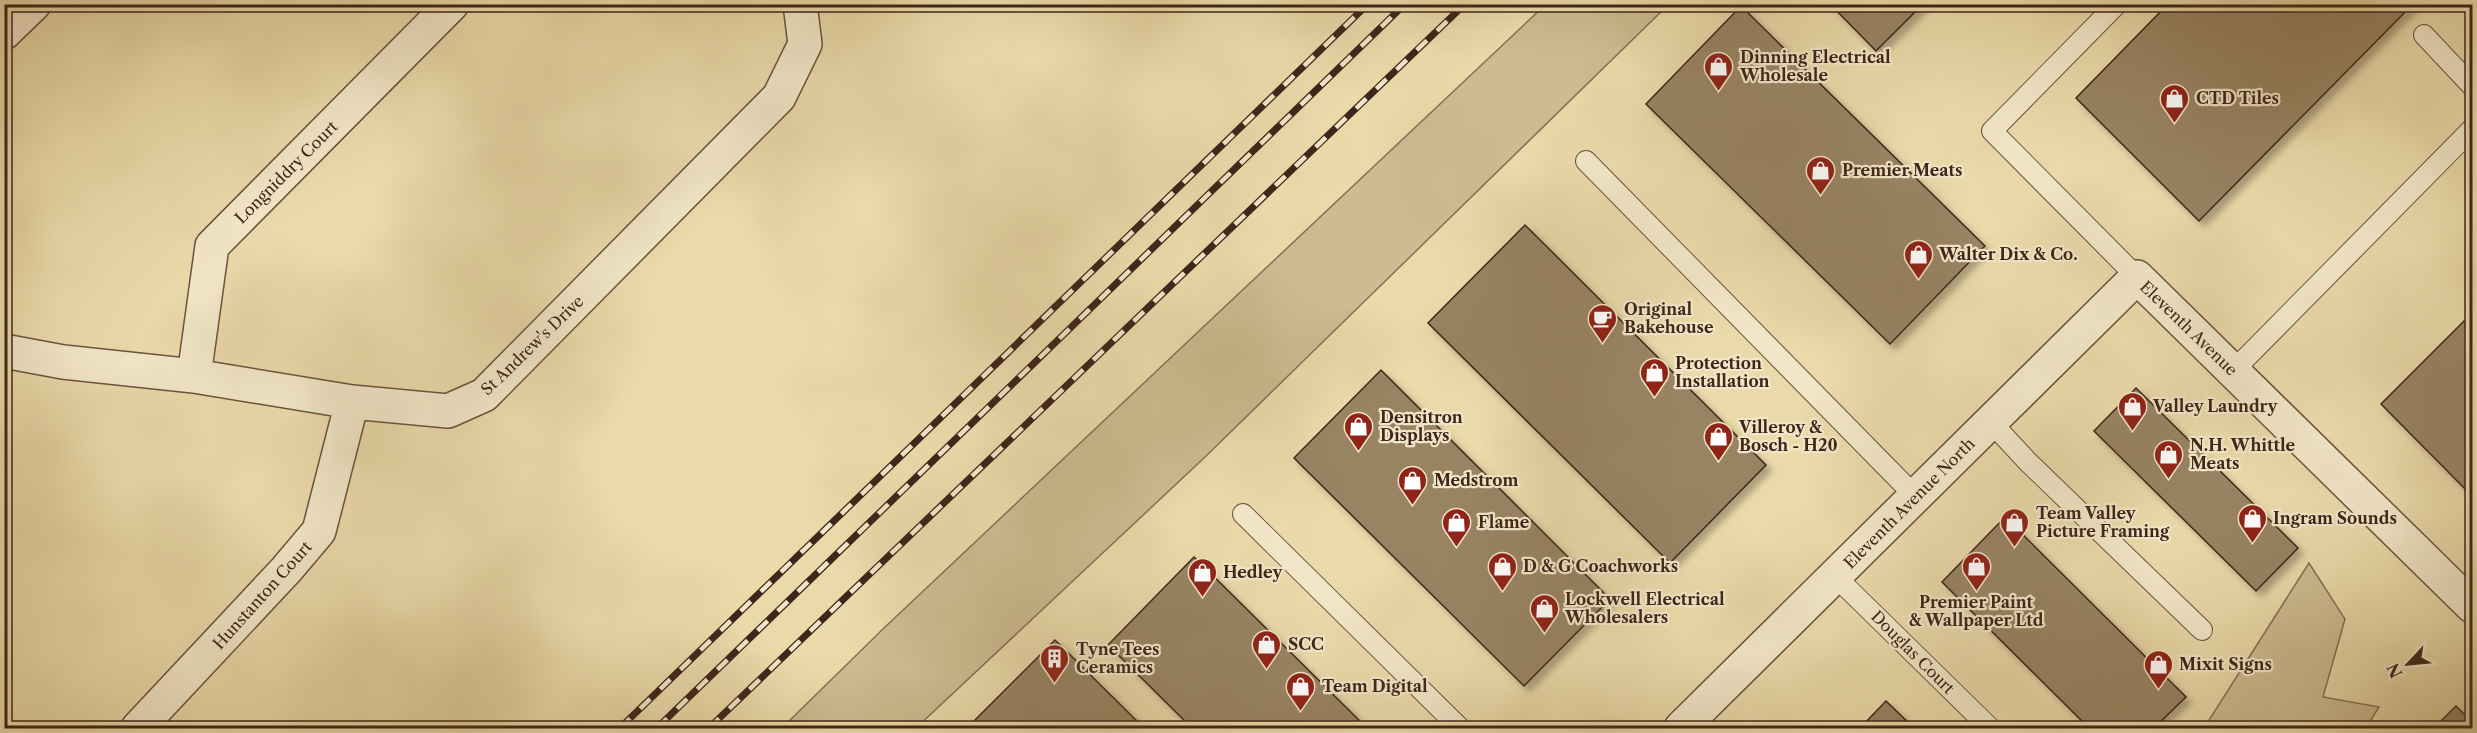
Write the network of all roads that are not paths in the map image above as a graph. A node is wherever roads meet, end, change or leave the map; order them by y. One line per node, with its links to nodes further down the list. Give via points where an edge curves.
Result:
1 (33, 4): 5 (street)
2 (452, 4): 13 (street, Longniddry Court, via 212,246)
3 (800, 4): 14 (street, St Andrew's Drive, via 805,44 779,97 484,395 448,411)
4 (2117, 4): 10 (lane, via 1992,131)
5 (4, 33)
6 (2424, 35): 7 (lane)
7 (2472, 86)
8 (2472, 129): 12 (lane)
9 (1586, 161): 16 (lane)
10 (2137, 277): 12 (street, Eleventh Avenue); 15 (street, Eleventh Avenue North)
11 (4, 351): 13 (street, St Andrew's Drive, via 63,362)
12 (2233, 371): 19 (street, Eleventh Avenue)
13 (194, 376): 14 (street, St Andrew's Drive)
14 (351, 402): 21 (street, Hunstanton Court, via 319,531)
15 (1991, 422): 16 (street, Eleventh Avenue North); 20 (lane)
16 (1916, 497): 18 (street, Eleventh Avenue North)
17 (1243, 514): 22 (lane)
18 (1835, 576): 23 (street, Eleventh Avenue North); 24 (lane, Douglas Court)
19 (2472, 606)
20 (2202, 630)
21 (138, 729)
22 (1460, 729)
23 (1681, 729)
24 (1990, 729)

